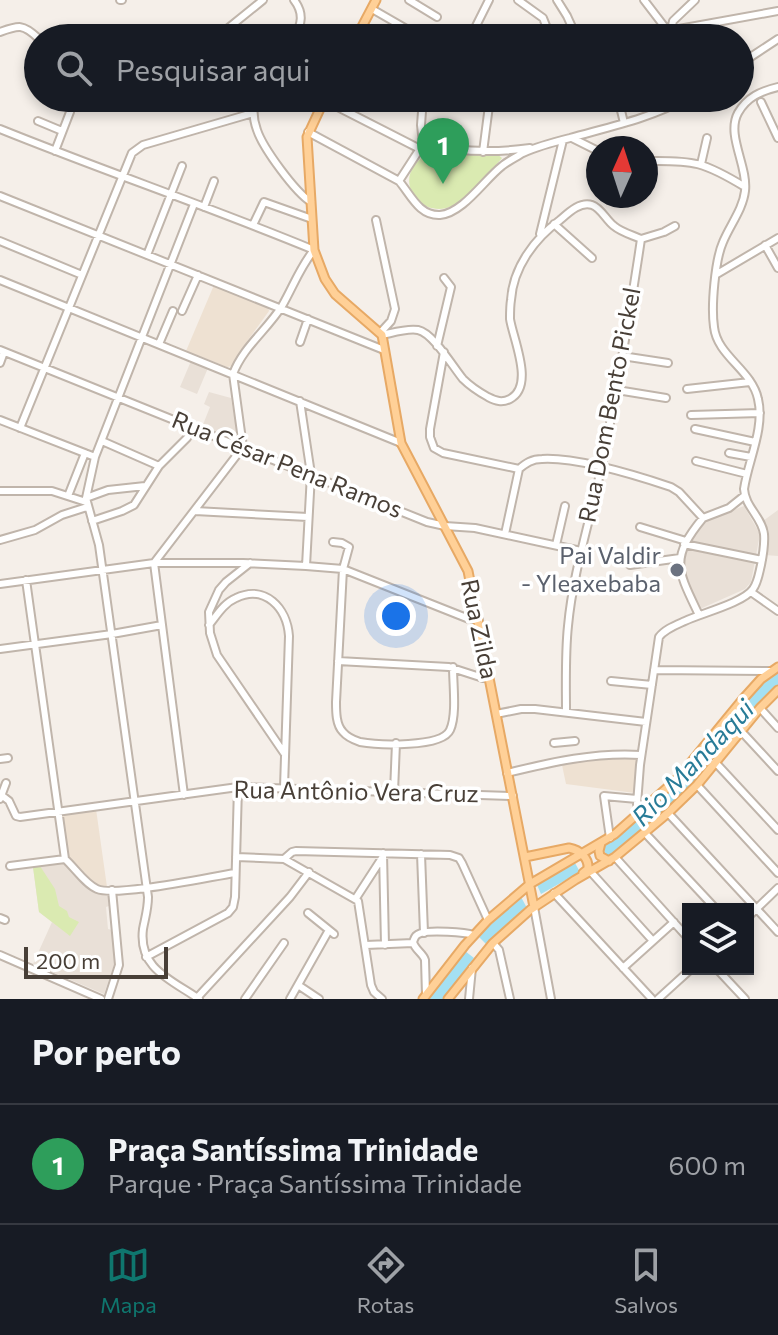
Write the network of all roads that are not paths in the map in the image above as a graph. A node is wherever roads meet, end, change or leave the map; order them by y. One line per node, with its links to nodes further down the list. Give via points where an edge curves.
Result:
1 (263, 0): 13 (street)
2 (294, 0): 14 (street)
3 (376, 0): 10 (main road)
4 (409, 0): 12 (street)
5 (489, 0): 17 (street)
6 (518, 0): 18 (street)
7 (557, 0): 19 (street)
8 (644, 0): 20 (street)
9 (695, 0): 21 (street)
10 (372, 9): 15 (main road); 16 (street)
11 (778, 11): 22 (street)
12 (437, 17)
13 (233, 24)
14 (301, 24)
15 (364, 24)
16 (398, 24)
17 (477, 24)
18 (545, 24)
19 (571, 24)
20 (664, 24)
21 (672, 24)
22 (703, 24)
23 (24, 28): 24 (street)
24 (0, 32)
25 (778, 39): 26 (street)
26 (754, 55)
27 (778, 87): 28 (street)
28 (754, 97)
29 (761, 102): 46 (street)
30 (70, 112): 42 (street)
31 (253, 112): 58 (street, via 143,145 132,153); 64 (street, via 264,145)
32 (318, 112): 43 (main road)
33 (352, 112): 49 (street)
34 (422, 112): 49 (street)
35 (488, 112): 52 (street)
36 (621, 112): 40 (street)
37 (655, 112): 40 (street)
38 (739, 112): 61 (street, via 734,129)
39 (38, 121): 42 (street)
40 (624, 123): 44 (street)
41 (0, 129): 51 (street)
42 (62, 131): 51 (street)
43 (308, 132): 60 (street); 64 (main road)
44 (572, 138): 47 (street); 48 (street)
45 (707, 138): 55 (street)
46 (778, 138)
47 (563, 140): 50 (street); 73 (street)
48 (586, 145)
49 (421, 146): 52 (street); 60 (street)
50 (539, 147): 53 (street); 57 (street)
51 (55, 151): 58 (street)
52 (483, 152): 53 (street)
53 (503, 152): 57 (street)
54 (658, 161): 55 (street)
55 (701, 164): 61 (street)
56 (182, 166): 62 (street)
57 (501, 167): 60 (street, via 452,212 435,215 418,206)
58 (121, 177): 62 (street); 72 (street)
59 (214, 181): 66 (street)
60 (399, 181)
61 (745, 187): 83 (street, via 721,246)
62 (171, 194): 65 (street); 79 (street)
63 (0, 196): 72 (street)
64 (311, 202): 67 (main road)
65 (194, 204): 66 (street); 81 (street)
66 (204, 207): 70 (street)
67 (312, 219): 70 (street, via 264,202); 78 (main road)
68 (376, 220): 93 (street, via 395,309)
69 (554, 224): 73 (street); 75 (street, via 577,207 591,205 615,227); 80 (street)
70 (253, 225): 78 (street)
71 (675, 226): 75 (street)
72 (98, 235): 79 (street); 84 (street)
73 (539, 238): 100 (street, via 518,270 511,299 510,320 521,363 519,391 501,402 483,394 464,380)
74 (778, 238): 77 (street)
75 (641, 239): 101 (street, Rua Dom Bento Pickel)
76 (0, 241): 84 (street)
77 (765, 245): 82 (street); 83 (street)
78 (314, 250): 89 (street); 93 (main road, via 330,287)
79 (147, 255): 81 (street)
80 (592, 258)
81 (171, 264): 85 (street); 94 (street)
82 (778, 268)
83 (717, 274): 106 (street, via 715,335)
84 (82, 275): 88 (street)
85 (198, 275): 89 (street); 91 (street)
86 (444, 278): 97 (street, via 451,287)
87 (0, 280): 88 (street)
88 (69, 308): 94 (street); 104 (street)
89 (280, 308): 92 (street); 105 (street)
90 (173, 311): 96 (street)
91 (182, 311)
92 (308, 319): 95 (street); 98 (street)
93 (381, 334): 97 (street, via 419,330); 98 (main road, Rua Zilda)
94 (143, 337): 96 (street); 109 (street)
95 (300, 342)
96 (159, 344): 105 (street)
97 (437, 346): 100 (street)
98 (384, 350): 120 (main road, Rua Zilda)
99 (2, 351): 102 (street); 104 (street, Rua César Pena Ramos)
100 (444, 352): 129 (street, via 430,429 434,448)
101 (622, 356): 103 (street); 108 (street, Rua Dom Bento Pickel)
102 (0, 363)
103 (668, 363)
104 (45, 367): 109 (street, Rua César Pena Ramos); 115 (street)
105 (233, 374): 111 (street); 121 (street)
106 (750, 382): 107 (street); 112 (street)
107 (687, 389)
108 (617, 390): 110 (street); 128 (street, Rua Dom Bento Pickel)
109 (119, 397): 118 (street); 121 (street, Rua César Pena Ramos)
110 (666, 398)
111 (300, 401): 120 (street); 130 (street)
112 (760, 413): 113 (street); 119 (street)
113 (691, 415)
114 (0, 420): 115 (street)
115 (20, 428): 122 (street)
116 (695, 429): 119 (street)
117 (187, 438): 127 (street)
118 (102, 441): 124 (street); 127 (street)
119 (755, 442): 125 (street)
120 (401, 443): 142 (main road, Rua Zilda)
121 (243, 447): 130 (street, Rua César Pena Ramos); 138 (street)
122 (85, 453): 124 (street); 134 (street)
123 (729, 453): 125 (street)
124 (95, 457): 136 (street)
125 (751, 457): 131 (street)
126 (696, 461): 131 (street)
127 (159, 466): 132 (street)
128 (602, 467): 129 (street, via 542,459); 140 (street, via 671,487); 149 (street, Rua Dom Bento Pickel)
129 (519, 469): 144 (street)
130 (311, 474): 139 (street); 142 (street, Rua César Pena Ramos)
131 (747, 474): 135 (street)
132 (145, 486): 136 (street, via 108,490); 141 (street, via 134,505)
133 (0, 491): 134 (street)
134 (68, 496): 136 (street)
135 (744, 496): 140 (street); 151 (street, via 762,526)
136 (86, 502): 141 (street); 145 (street, via 35,530)
137 (565, 506): 148 (street)
138 (195, 511): 139 (street); 152 (street)
139 (308, 517): 155 (street)
140 (703, 518): 147 (street)
141 (92, 521): 157 (street)
142 (445, 526): 144 (street, Rua César Pena Ramos); 163 (main road, Rua Zilda, via 468,571)
143 (640, 527): 147 (street)
144 (505, 534): 148 (street, Rua César Pena Ramos)
145 (0, 540)
146 (333, 542): 156 (street, via 349,547)
147 (685, 542): 150 (street); 151 (street)
148 (556, 545): 149 (street, Rua César Pena Ramos)
149 (581, 551): 178 (street, Rua Dom Bento Pickel, via 567,627)
150 (680, 558): 154 (street); 162 (street, via 684,584)
151 (762, 560): 160 (street)
152 (154, 563): 153 (street); 157 (street); 164 (street)
153 (250, 563): 155 (street); 165 (street, via 219,590)
154 (630, 565)
155 (306, 566): 156 (street)
156 (343, 569): 163 (street); 169 (street)
157 (103, 570): 158 (street); 166 (street)
158 (26, 580): 159 (street); 167 (street)
159 (0, 584)
160 (751, 592): 161 (street); 162 (street)
161 (778, 611)
162 (699, 615): 172 (street, via 661,634)
163 (479, 620): 173 (main road, Rua Zilda)
164 (162, 625): 166 (street); 196 (street)
165 (209, 625): 185 (street, via 217,655); 185 (street, via 228,602 243,595 265,597 286,617)
166 (112, 634): 167 (street); 200 (street)
167 (34, 644): 168 (street); 201 (street)
168 (0, 649)
169 (338, 661): 170 (street); 183 (street, via 336,710 343,733 357,741)
170 (453, 667): 173 (street); 183 (street, via 450,732 436,741)
171 (775, 669): 172 (street); 202 (main road, via 678,778)
172 (654, 670): 175 (street)
173 (489, 678): 179 (main road, Rua Zilda)
174 (611, 681): 175 (street)
175 (652, 685): 180 (street)
176 (778, 690): 177 (main road)
177 (760, 708): 181 (street); 182 (main road)
178 (566, 712): 179 (street, via 528,708); 180 (street)
179 (496, 714): 190 (main road, Rua Zilda)
180 (646, 722): 186 (street)
181 (778, 728)
182 (741, 731): 188 (main road); 189 (street)
183 (396, 743): 195 (street)
184 (554, 743): 187 (street, via 573,741)
185 (285, 754): 194 (street)
186 (641, 755): 187 (street); 199 (street)
187 (573, 759): 190 (street)
188 (715, 762): 192 (main road); 204 (street)
189 (778, 771)
190 (507, 773): 198 (main road, Rua Zilda)
191 (6, 783): 197 (street)
192 (697, 785): 203 (main road); 220 (street)
193 (238, 787): 194 (street, Rua Antônio Vera Cruz); 196 (street, Rua Antônio Vera Cruz); 211 (street)
194 (284, 787): 195 (street, Rua Antônio Vera Cruz)
195 (394, 792): 198 (street, Rua Antônio Vera Cruz)
196 (184, 795): 200 (street, Rua Antônio Vera Cruz)
197 (1, 796): 201 (street, Rua Antônio Vera Cruz, via 16,816)
198 (513, 796): 212 (main road, Rua Zilda)
199 (637, 799): 202 (street); 206 (street, via 604,799)
200 (136, 801): 201 (street, Rua Antônio Vera Cruz); 223 (street)
201 (58, 811): 213 (street)
202 (639, 811): 206 (main road)
203 (668, 813): 205 (main road); 230 (street)
204 (778, 830)
205 (645, 833): 215 (main road); 228 (street)
206 (610, 838): 207 (main road)
207 (601, 843): 209 (main road); 215 (main road, via 600,856)
208 (421, 854): 210 (street); 233 (street, via 459,858); 237 (street)
209 (582, 854): 212 (main road, via 569,848); 221 (main road, via 588,868); 222 (main road)
210 (383, 855): 214 (street, via 296,851); 227 (street); 244 (street)
211 (236, 857): 214 (street); 219 (street)
212 (525, 857): 222 (main road, Rua Zilda)
213 (65, 859): 216 (street); 225 (street, via 95,888)
214 (284, 859): 218 (street)
215 (612, 859): 217 (main road); 234 (street)
216 (10, 866)
217 (590, 871): 221 (main road); 239 (street)
218 (309, 872): 227 (street); 256 (street)
219 (235, 873): 223 (street); 247 (street, via 235,897 228,913)
220 (778, 873)
221 (575, 880): 226 (main road)
222 (530, 884): 229 (main road, Rua Zilda); 233 (main road)
223 (147, 887): 225 (street); 247 (street)
224 (778, 888): 230 (street)
225 (112, 890): 255 (street, via 119,965)
226 (554, 893): 229 (main road); 249 (street)
227 (356, 898): 243 (street)
228 (710, 903)
229 (534, 907): 242 (main road); 264 (street, Rua Zilda)
230 (756, 908): 231 (street); 236 (street)
231 (754, 910)
232 (308, 913): 252 (street, via 331,932)
233 (488, 920): 238 (main road)
234 (674, 922): 235 (street); 239 (street)
235 (682, 931)
236 (778, 932)
237 (424, 933): 238 (street); 241 (street)
238 (474, 935): 245 (main road)
239 (653, 941): 249 (street)
240 (284, 943): 257 (street)
241 (413, 943): 244 (street); 253 (street, via 424,957)
242 (493, 943): 245 (main road); 263 (street)
243 (366, 945): 244 (street); 260 (street, via 371,985)
244 (385, 945)
245 (475, 949): 248 (main road); 253 (main road)
246 (0, 955): 254 (street)
247 (146, 957): 256 (street)
248 (472, 968): 261 (main road); 262 (street)
249 (623, 968): 265 (street)
250 (684, 975): 266 (street)
251 (723, 975): 267 (street)
252 (298, 985): 258 (street); 259 (street)
253 (425, 997)
254 (101, 999)
255 (108, 999)
256 (197, 999)
257 (245, 999)
258 (290, 999)
259 (319, 999)
260 (382, 999)
261 (448, 999)
262 (469, 999)
263 (510, 999)
264 (551, 999)
265 (652, 999)
266 (658, 999)
267 (745, 999)

